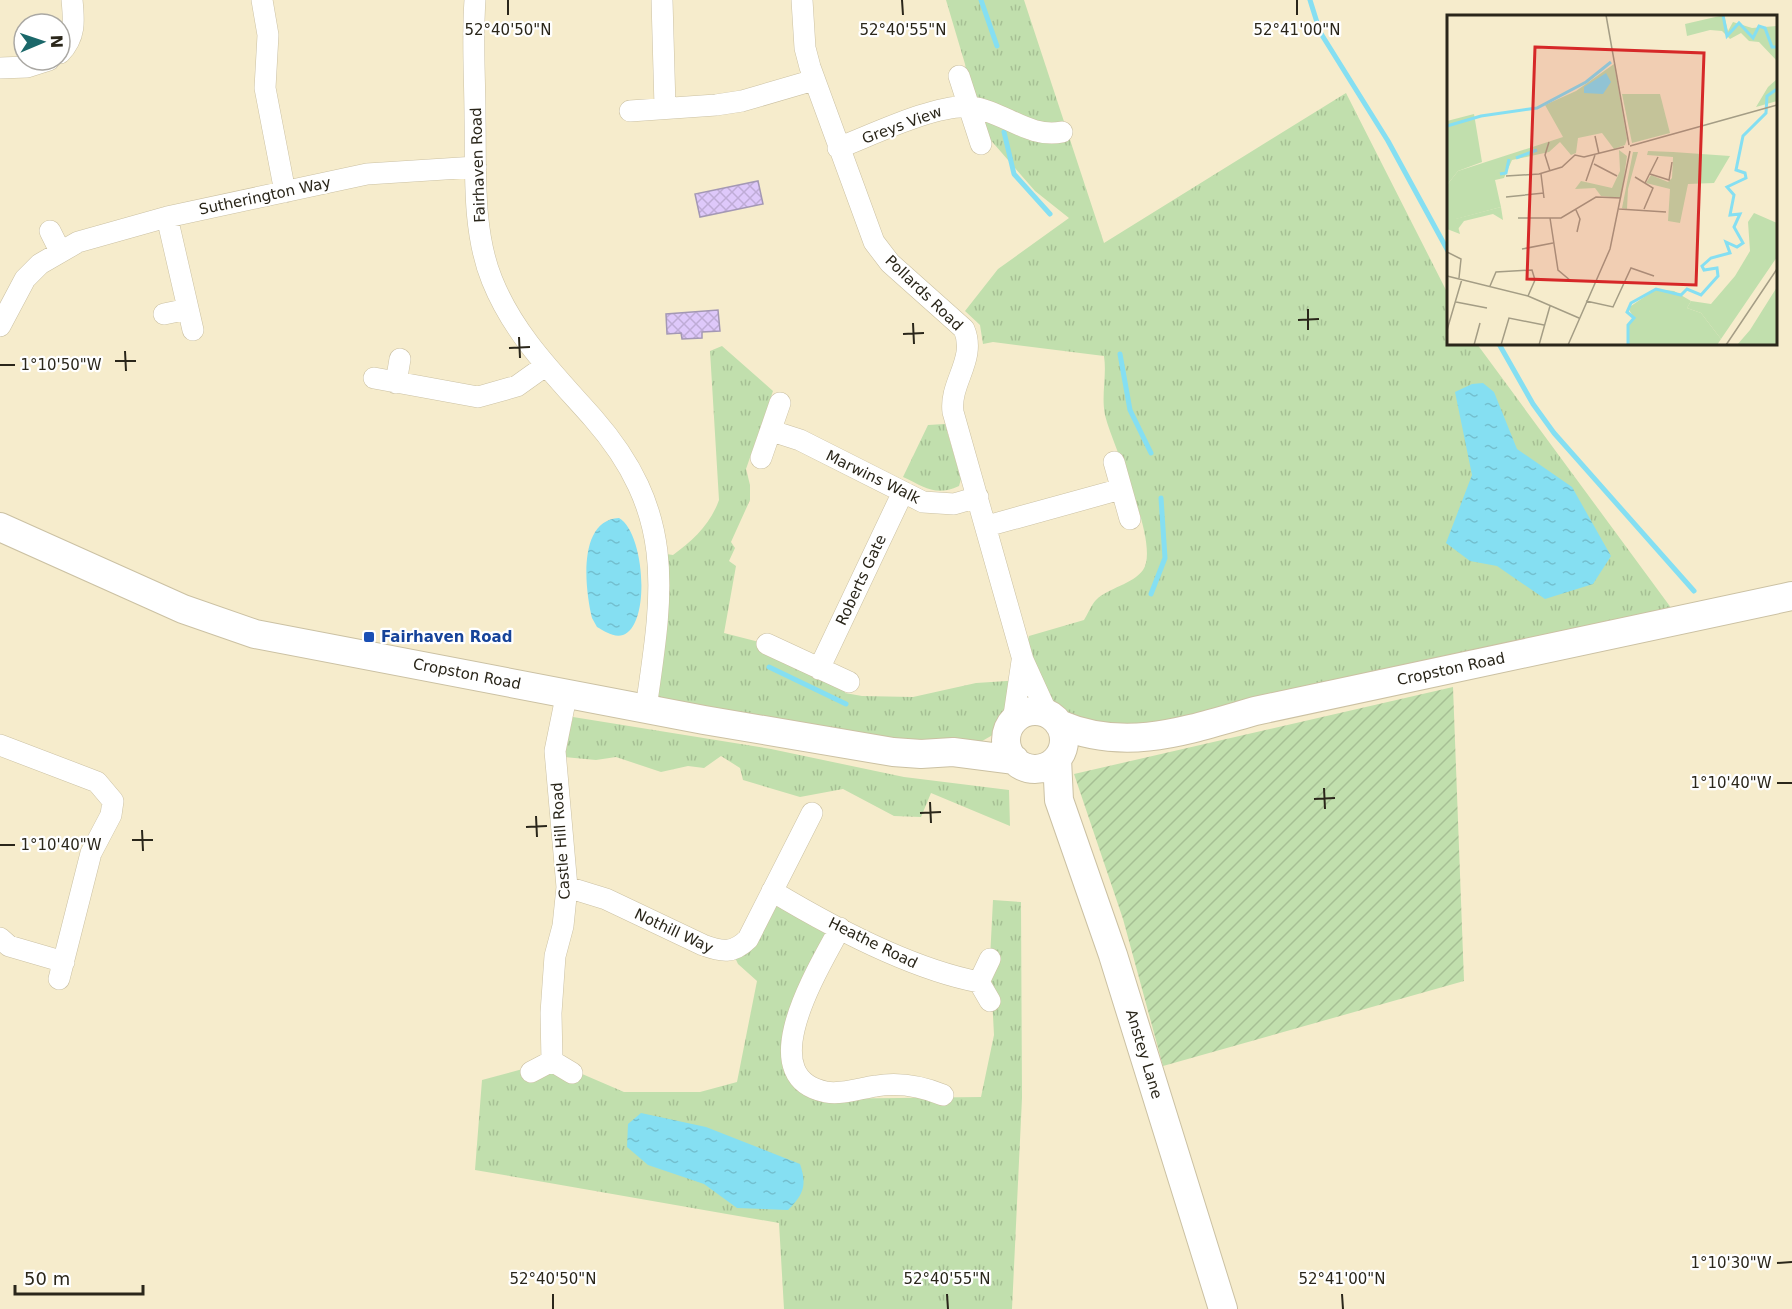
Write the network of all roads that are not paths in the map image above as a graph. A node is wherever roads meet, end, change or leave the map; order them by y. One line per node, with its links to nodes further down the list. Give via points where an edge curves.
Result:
1 (72, 0): 6 (street)
2 (262, 0): 16 (street, via 268,35 265,88)
3 (475, 0): 15 (street, Fairhaven Road)
4 (662, 0): 10 (street)
5 (802, 0): 8 (street, Pollards Road, via 805,48)
6 (72, 33)
7 (959, 75): 9 (street)
8 (814, 80): 10 (street, via 742,101); 14 (street, Pollards Road)
9 (968, 106): 12 (street, via 1041,133); 13 (street); 14 (street, Greys View, via 936,111)
10 (665, 107): 11 (street)
11 (630, 111)
12 (1062, 132)
13 (981, 144)
14 (838, 148): 34 (street, Pollards Road, via 874,242 890,263 964,329 968,339 966,362 951,398)
15 (476, 167): 16 (street, Sutherington Way, via 376,173); 25 (street, Fairhaven Road, via 482,251 492,280 522,338)
16 (285, 192): 17 (street, Sutherington Way)
17 (167, 217): 19 (street, Sutherington Way, via 119,228); 20 (street)
18 (50, 231): 19 (street)
19 (60, 251): 22 (street, Sutherington Way, via 25,279)
20 (188, 309): 21 (street); 23 (street)
21 (164, 314)
22 (0, 326)
23 (193, 330)
24 (400, 359): 27 (street)
25 (545, 366): 27 (street, via 517,386 478,397); 44 (street, Fairhaven Road, via 613,442 629,465 652,517 661,598)
26 (374, 378): 27 (street)
27 (396, 383)
28 (780, 403): 29 (street)
29 (772, 431): 30 (street); 33 (street, Marwins Walk, via 800,440)
30 (761, 458)
31 (1114, 462): 32 (street)
32 (1121, 489): 35 (street); 36 (street)
33 (903, 492): 34 (street, Marwins Walk, via 938,505); 41 (street, Roberts Gate)
34 (978, 497): 36 (street, Pollards Road)
35 (1130, 519)
36 (987, 526): 40 (street, Pollards Road)
37 (0, 527): 43 (street, Cropston Road, via 183,609 255,634)
38 (1792, 597): 46 (street, Cropston Road, via 1267,709 1176,733 1111,739 1079,732)
39 (767, 644): 41 (street)
40 (1023, 660): 45 (street, Pollards Road); 46 (street, Pollards Road)
41 (819, 669): 42 (street)
42 (849, 682)
43 (567, 692): 44 (street, Cropston Road); 52 (street, Castle Hill Road, via 555,751)
44 (646, 708): 48 (street, Cropston Road, via 893,752)
45 (1011, 724): 46 (street, Cropston Road, via 1029,712); 48 (street, Cropston Road, via 977,744); 49 (street, via 1006,744)
46 (1056, 737): 49 (street, Cropston Road, via 1040,769); 50 (street, Anstey Lane)
47 (0, 745): 55 (street, via 96,782 113,801 111,815 91,853 62,971)
48 (952, 752): 49 (street, Cropston Road)
49 (1022, 764): 50 (street, Anstey Lane)
50 (1059, 801): 63 (street, Anstey Lane, via 1113,955)
51 (812, 813): 53 (street, Nothill Way)
52 (567, 887): 53 (street, Nothill Way, via 606,899 719,952 732,951 748,939); 59 (street, Castle Hill Road, via 555,956)
53 (772, 891): 54 (street, Heathe Road)
54 (840, 928): 57 (street, Heathe Road, via 937,973); 62 (street, via 797,1013 791,1038 800,1075 826,1092 905,1084)
55 (0, 938)
56 (990, 959): 57 (street)
57 (979, 982): 58 (street)
58 (990, 1001)
59 (552, 1061): 60 (street); 61 (street)
60 (531, 1072)
61 (572, 1073)
62 (943, 1095)
63 (1223, 1309)

